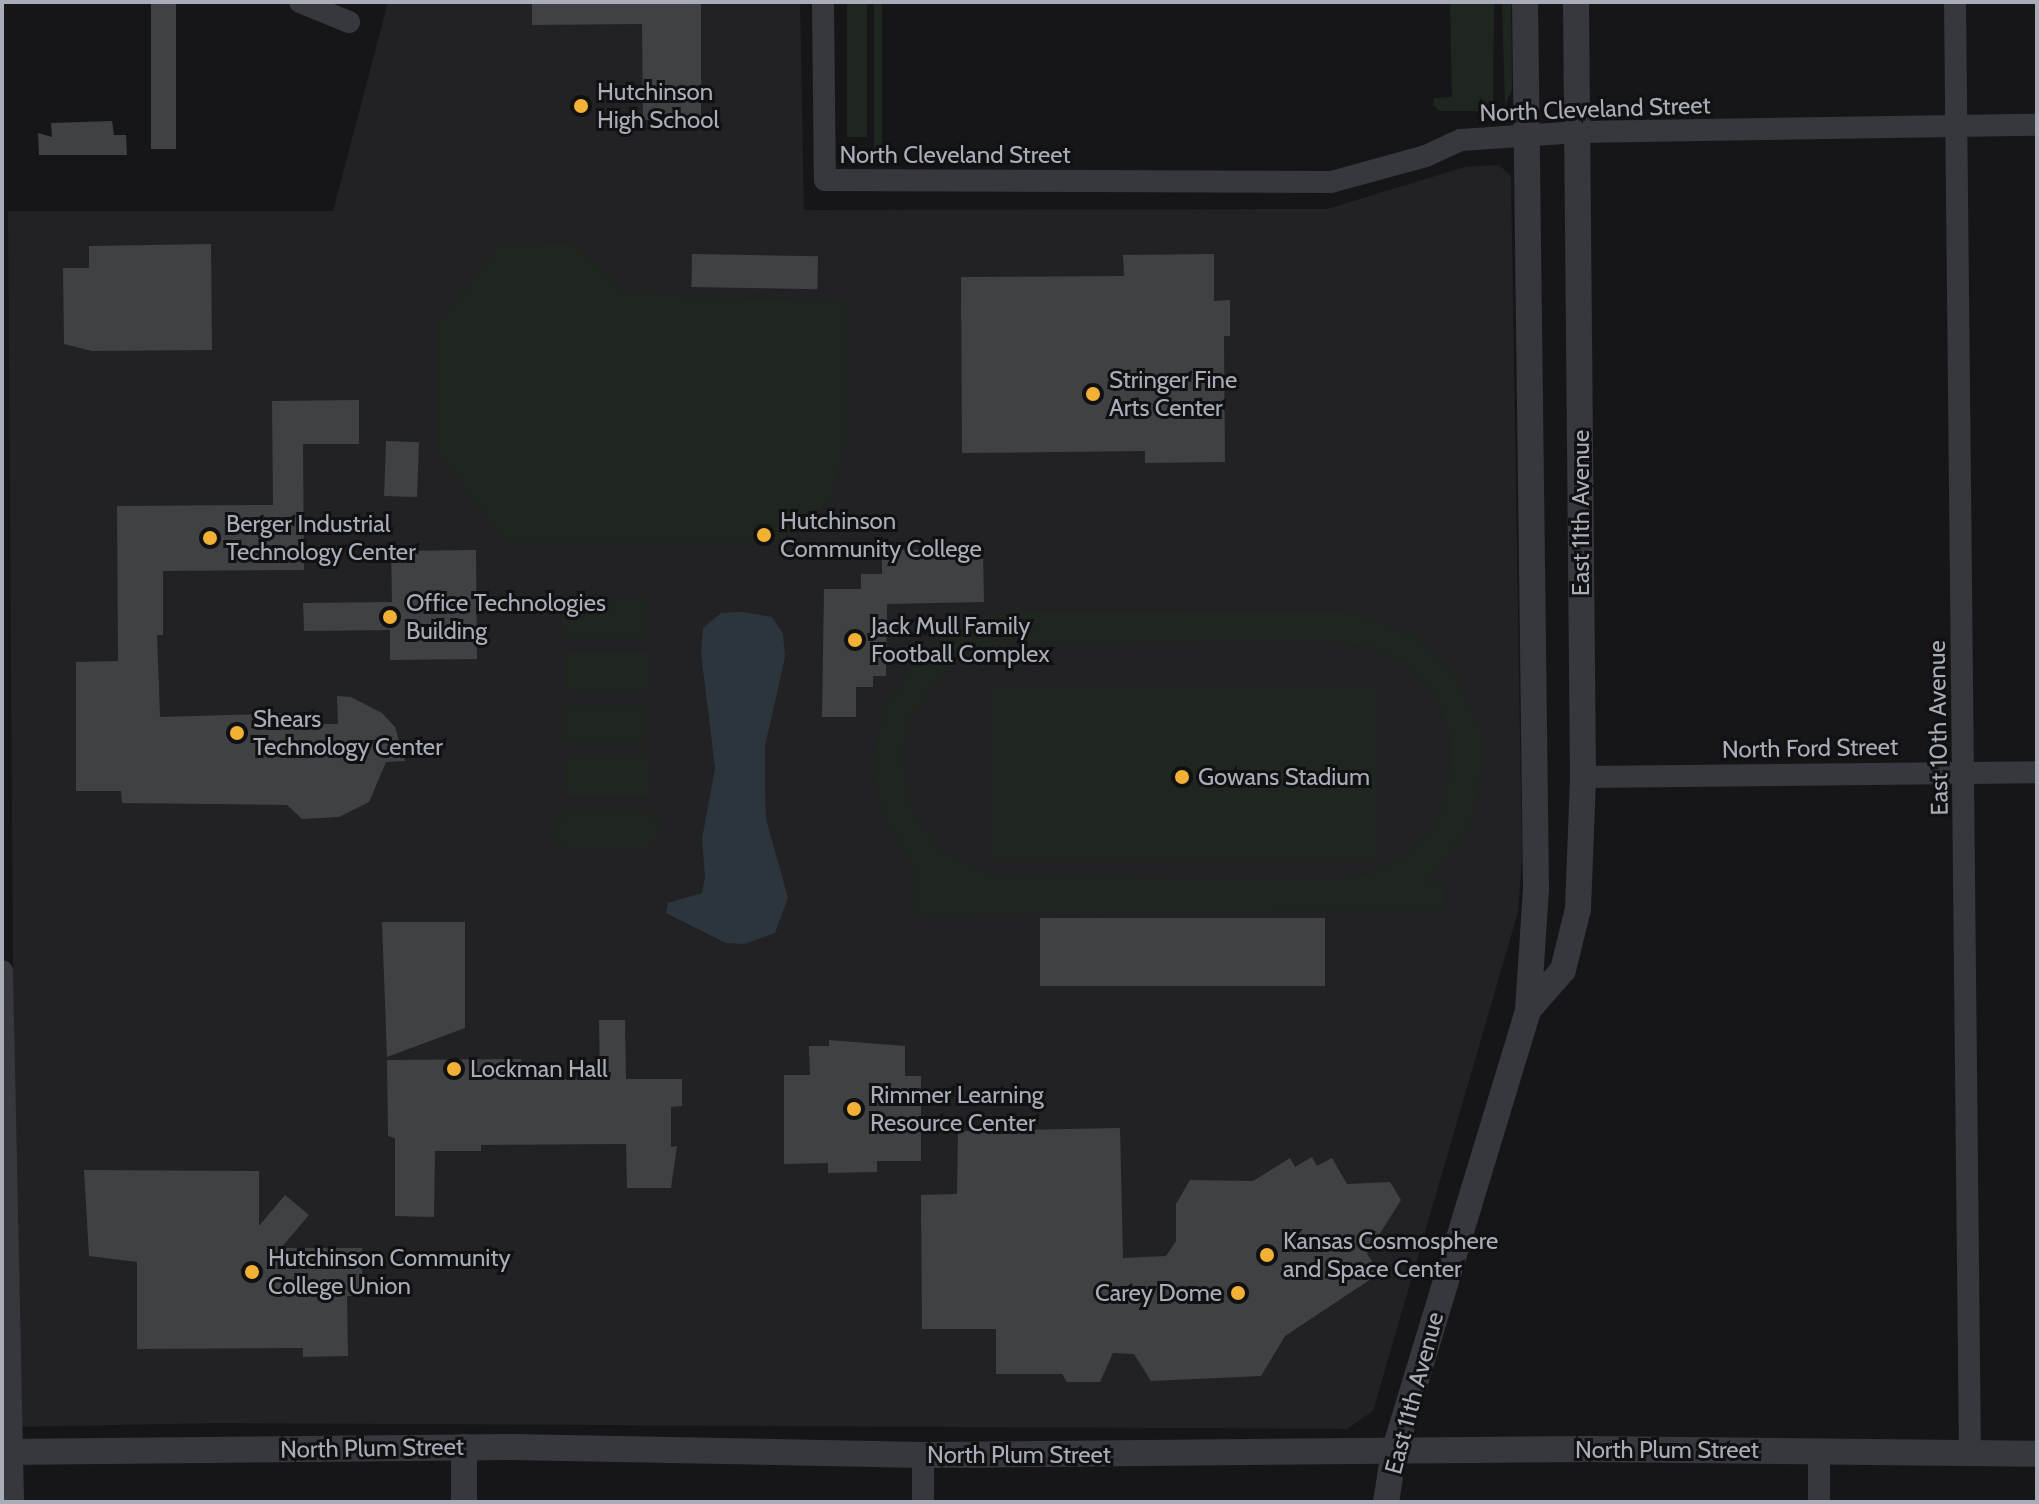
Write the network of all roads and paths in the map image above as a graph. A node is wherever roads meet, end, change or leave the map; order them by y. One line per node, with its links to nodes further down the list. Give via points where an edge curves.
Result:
1 (300, 2): 6 (street)
2 (823, 2): 10 (street, North Cleveland Street, via 825,180 1331,182 1426,156 1461,140)
3 (1525, 2): 10 (street, East 11th Avenue)
4 (1576, 2): 9 (street, East 11th Avenue)
5 (1955, 2): 8 (street, East 10th Avenue)
6 (349, 22)
7 (2037, 125): 8 (street, North Cleveland Street)
8 (1957, 126): 9 (street, North Cleveland Street); 12 (street, East 10th Avenue)
9 (1578, 132): 10 (street, North Cleveland Street); 13 (street, East 11th Avenue)
10 (1526, 139): 15 (street, East 11th Avenue, via 1536,888)
11 (2037, 772): 12 (street, North Ford Street)
12 (1965, 773): 13 (street, North Ford Street); 20 (street, East 10th Avenue)
13 (1583, 777): 15 (street, East 11th Avenue, via 1578,909 1563,970)
14 (2, 971): 17 (street)
15 (1528, 1010): 18 (street, East 11th Avenue)
16 (464, 1447): 17 (street, North Plum Street); 22 (street, North Plum Street); 24 (street)
17 (7, 1452): 23 (street)
18 (1394, 1452): 19 (street, North Plum Street); 22 (street, North Plum Street); 26 (street, East 11th Avenue)
19 (1819, 1452): 20 (street, North Plum Street); 27 (street)
20 (1970, 1454): 21 (street, North Plum Street)
21 (2037, 1454)
22 (923, 1455): 25 (street)
23 (13, 1502)
24 (464, 1502)
25 (923, 1502)
26 (1386, 1502)
27 (1819, 1502)

